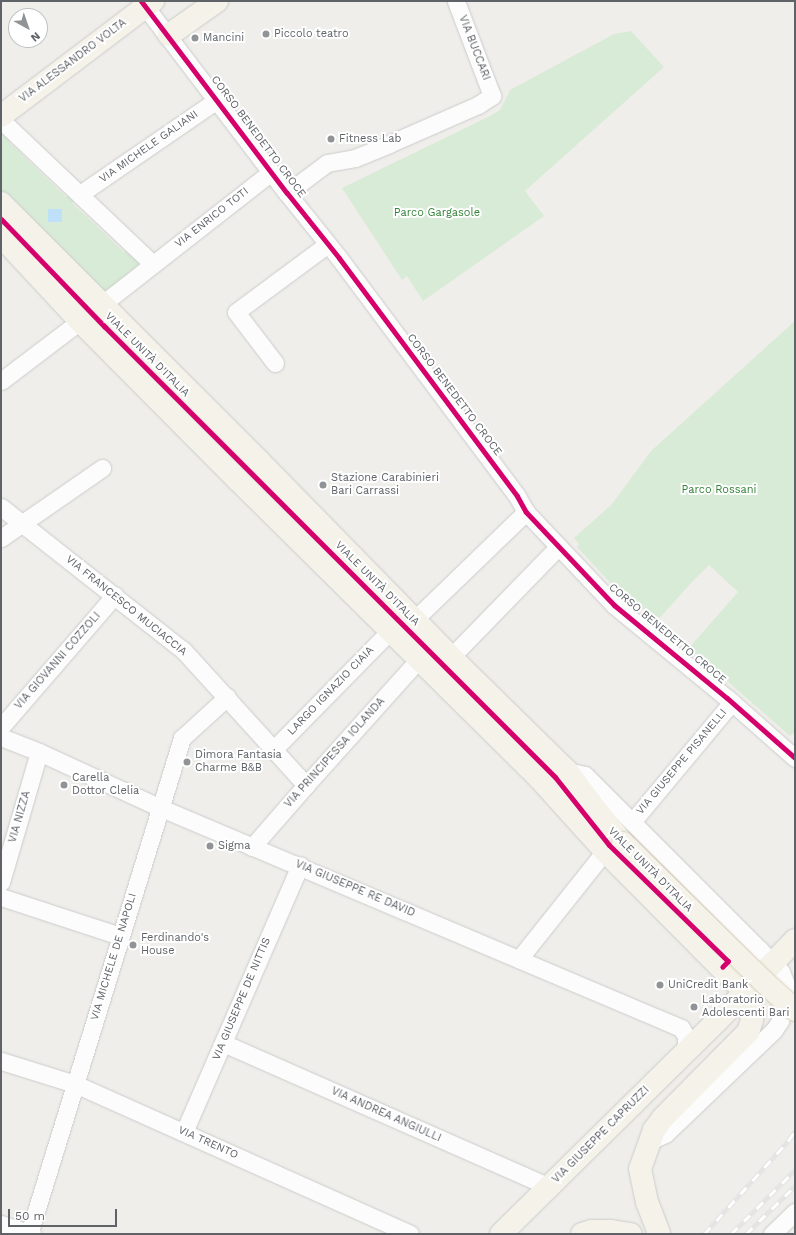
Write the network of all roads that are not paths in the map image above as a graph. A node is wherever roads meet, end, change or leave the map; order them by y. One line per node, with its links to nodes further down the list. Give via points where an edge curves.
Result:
1 (217, 1): 4 (main road)
2 (456, 1): 9 (street, VIA BUCCARI, via 492,96 478,105 355,158 327,163)
3 (147, 3): 4 (street, CORSO BENEDETTO CROCE); 6 (main road, VIA ALESSANDRO VOLTA)
4 (169, 35): 5 (street, CORSO BENEDETTO CROCE)
5 (217, 100): 8 (street, CORSO BENEDETTO CROCE); 10 (street, VIA MICHELE GALIANI)
6 (1, 116)
7 (1, 120): 10 (street)
8 (271, 172): 9 (street, CORSO BENEDETTO CROCE); 14 (street, VIA ENRICO TOTI)
9 (287, 193): 13 (street, CORSO BENEDETTO CROCE)
10 (80, 194): 14 (street)
11 (1, 203): 15 (main road, VIALE UNITÀ D'ITALIA)
12 (4, 244): 16 (main road, VIALE UNITÀ D'ITALIA)
13 (328, 244): 17 (street, via 236,312); 23 (street, CORSO BENEDETTO CROCE, via 444,397)
14 (153, 264): 15 (street, VIA ENRICO TOTI)
15 (101, 305): 19 (main road, VIALE UNITÀ D'ITALIA)
16 (80, 321): 18 (street); 20 (main road, VIALE UNITÀ D'ITALIA)
17 (275, 363)
18 (1, 380)
19 (189, 391): 20 (main road, via 176,398); 25 (main road, VIALE UNITÀ D'ITALIA)
20 (170, 411): 28 (main road, VIALE UNITÀ D'ITALIA)
21 (102, 468): 24 (street)
22 (1, 507): 24 (street, VIA FRANCESCO MUCIACCIA)
23 (526, 512): 27 (street, CORSO BENEDETTO CROCE); 30 (street)
24 (20, 523): 26 (street); 29 (street, VIA FRANCESCO MUCIACCIA)
25 (334, 537): 28 (main road, via 328,548); 30 (main road, VIALE UNITÀ D'ITALIA)
26 (1, 538)
27 (556, 544): 32 (street); 35 (street, CORSO BENEDETTO CROCE, via 614,605)
28 (315, 557): 31 (main road, VIALE UNITÀ D'ITALIA)
29 (115, 595): 34 (street, VIA FRANCESCO MUCIACCIA, via 183,650); 36 (street, VIA GIOVANNI COZZOLI)
30 (414, 620): 32 (main road, VIALE UNITÀ D'ITALIA)
31 (389, 632): 33 (main road, VIALE UNITÀ D'ITALIA); 38 (street, LARGO IGNAZIO CIAIA)
32 (451, 657): 41 (main road, VIALE UNITÀ D'ITALIA)
33 (418, 660): 42 (street, VIA PRINCIPESSA IOLANDA); 46 (main road, VIALE UNITÀ D'ITALIA)
34 (227, 697): 38 (street, VIA FRANCESCO MUCIACCIA); 43 (street, VIA MICHELE DE NAPOLI, via 182,738)
35 (732, 702): 40 (street, CORSO BENEDETTO CROCE); 44 (street, VIA GIUSEPPE PISANELLI)
36 (1, 727)
37 (1, 737): 39 (street, VIA GIUSEPPE RE DAVID)
38 (273, 750): 42 (street, VIA FRANCESCO MUCIACCIA)
39 (39, 752): 43 (street, VIA GIUSEPPE RE DAVID); 48 (street, VIA NIZZA)
40 (795, 758)
41 (567, 771): 44 (street, VIALE UNITÀ D'ITALIA, via 585,775); 46 (main road, VIALE UNITÀ D'ITALIA, via 596,810)
42 (306, 784): 45 (street, VIA PRINCIPESSA IOLANDA)
43 (161, 808): 45 (street, VIA GIUSEPPE RE DAVID); 50 (street, VIA MICHELE DE NAPOLI)
44 (632, 822): 53 (street, VIALE UNITÀ D'ITALIA)
45 (252, 847): 47 (street, VIA GIUSEPPE RE DAVID)
46 (614, 847): 52 (street); 54 (main road, VIALE UNITÀ D'ITALIA); 55 (main road, bridge)
47 (300, 865): 52 (street, VIA GIUSEPPE RE DAVID); 56 (street, VIA GIUSEPPE DE NITTIS)
48 (1, 882)
49 (1, 897): 50 (street)
50 (120, 936): 59 (street, VIA MICHELE DE NAPOLI)
51 (795, 940): 53 (main road)
52 (519, 959): 57 (street, VIA GIUSEPPE RE DAVID, via 681,1028 686,1036 686,1045)
53 (772, 963): 54 (main road, VIA GIUSEPPE CAPRUZZI); 61 (street, VIALE UNITÀ D'ITALIA, via 785,982 785,1008 774,1030 665,1134)
54 (748, 994): 57 (main road, VIA GIUSEPPE CAPRUZZI); 61 (main road, via 752,1020 748,1032 663,1118 654,1130)
55 (795, 1010)
56 (223, 1043): 60 (street, VIA GIUSEPPE DE NITTIS); 62 (street, VIA ANDREA ANGIULLI)
57 (681, 1056): 62 (main road, VIA GIUSEPPE CAPRUZZI)
58 (1, 1061): 59 (street, VIA TRENTO)
59 (75, 1084): 60 (street, VIA TRENTO); 64 (street, VIA MICHELE DE NAPOLI)
60 (184, 1132): 65 (street, VIA TRENTO)
61 (652, 1140): 69 (main road, via 640,1169 647,1202)
62 (549, 1187): 66 (main road, VIA GIUSEPPE CAPRUZZI)
63 (1, 1224): 64 (street)
64 (30, 1234)
65 (410, 1234)
66 (501, 1234)
67 (582, 1234): 68 (main road, via 592,1231)
68 (631, 1234)
69 (659, 1234)

